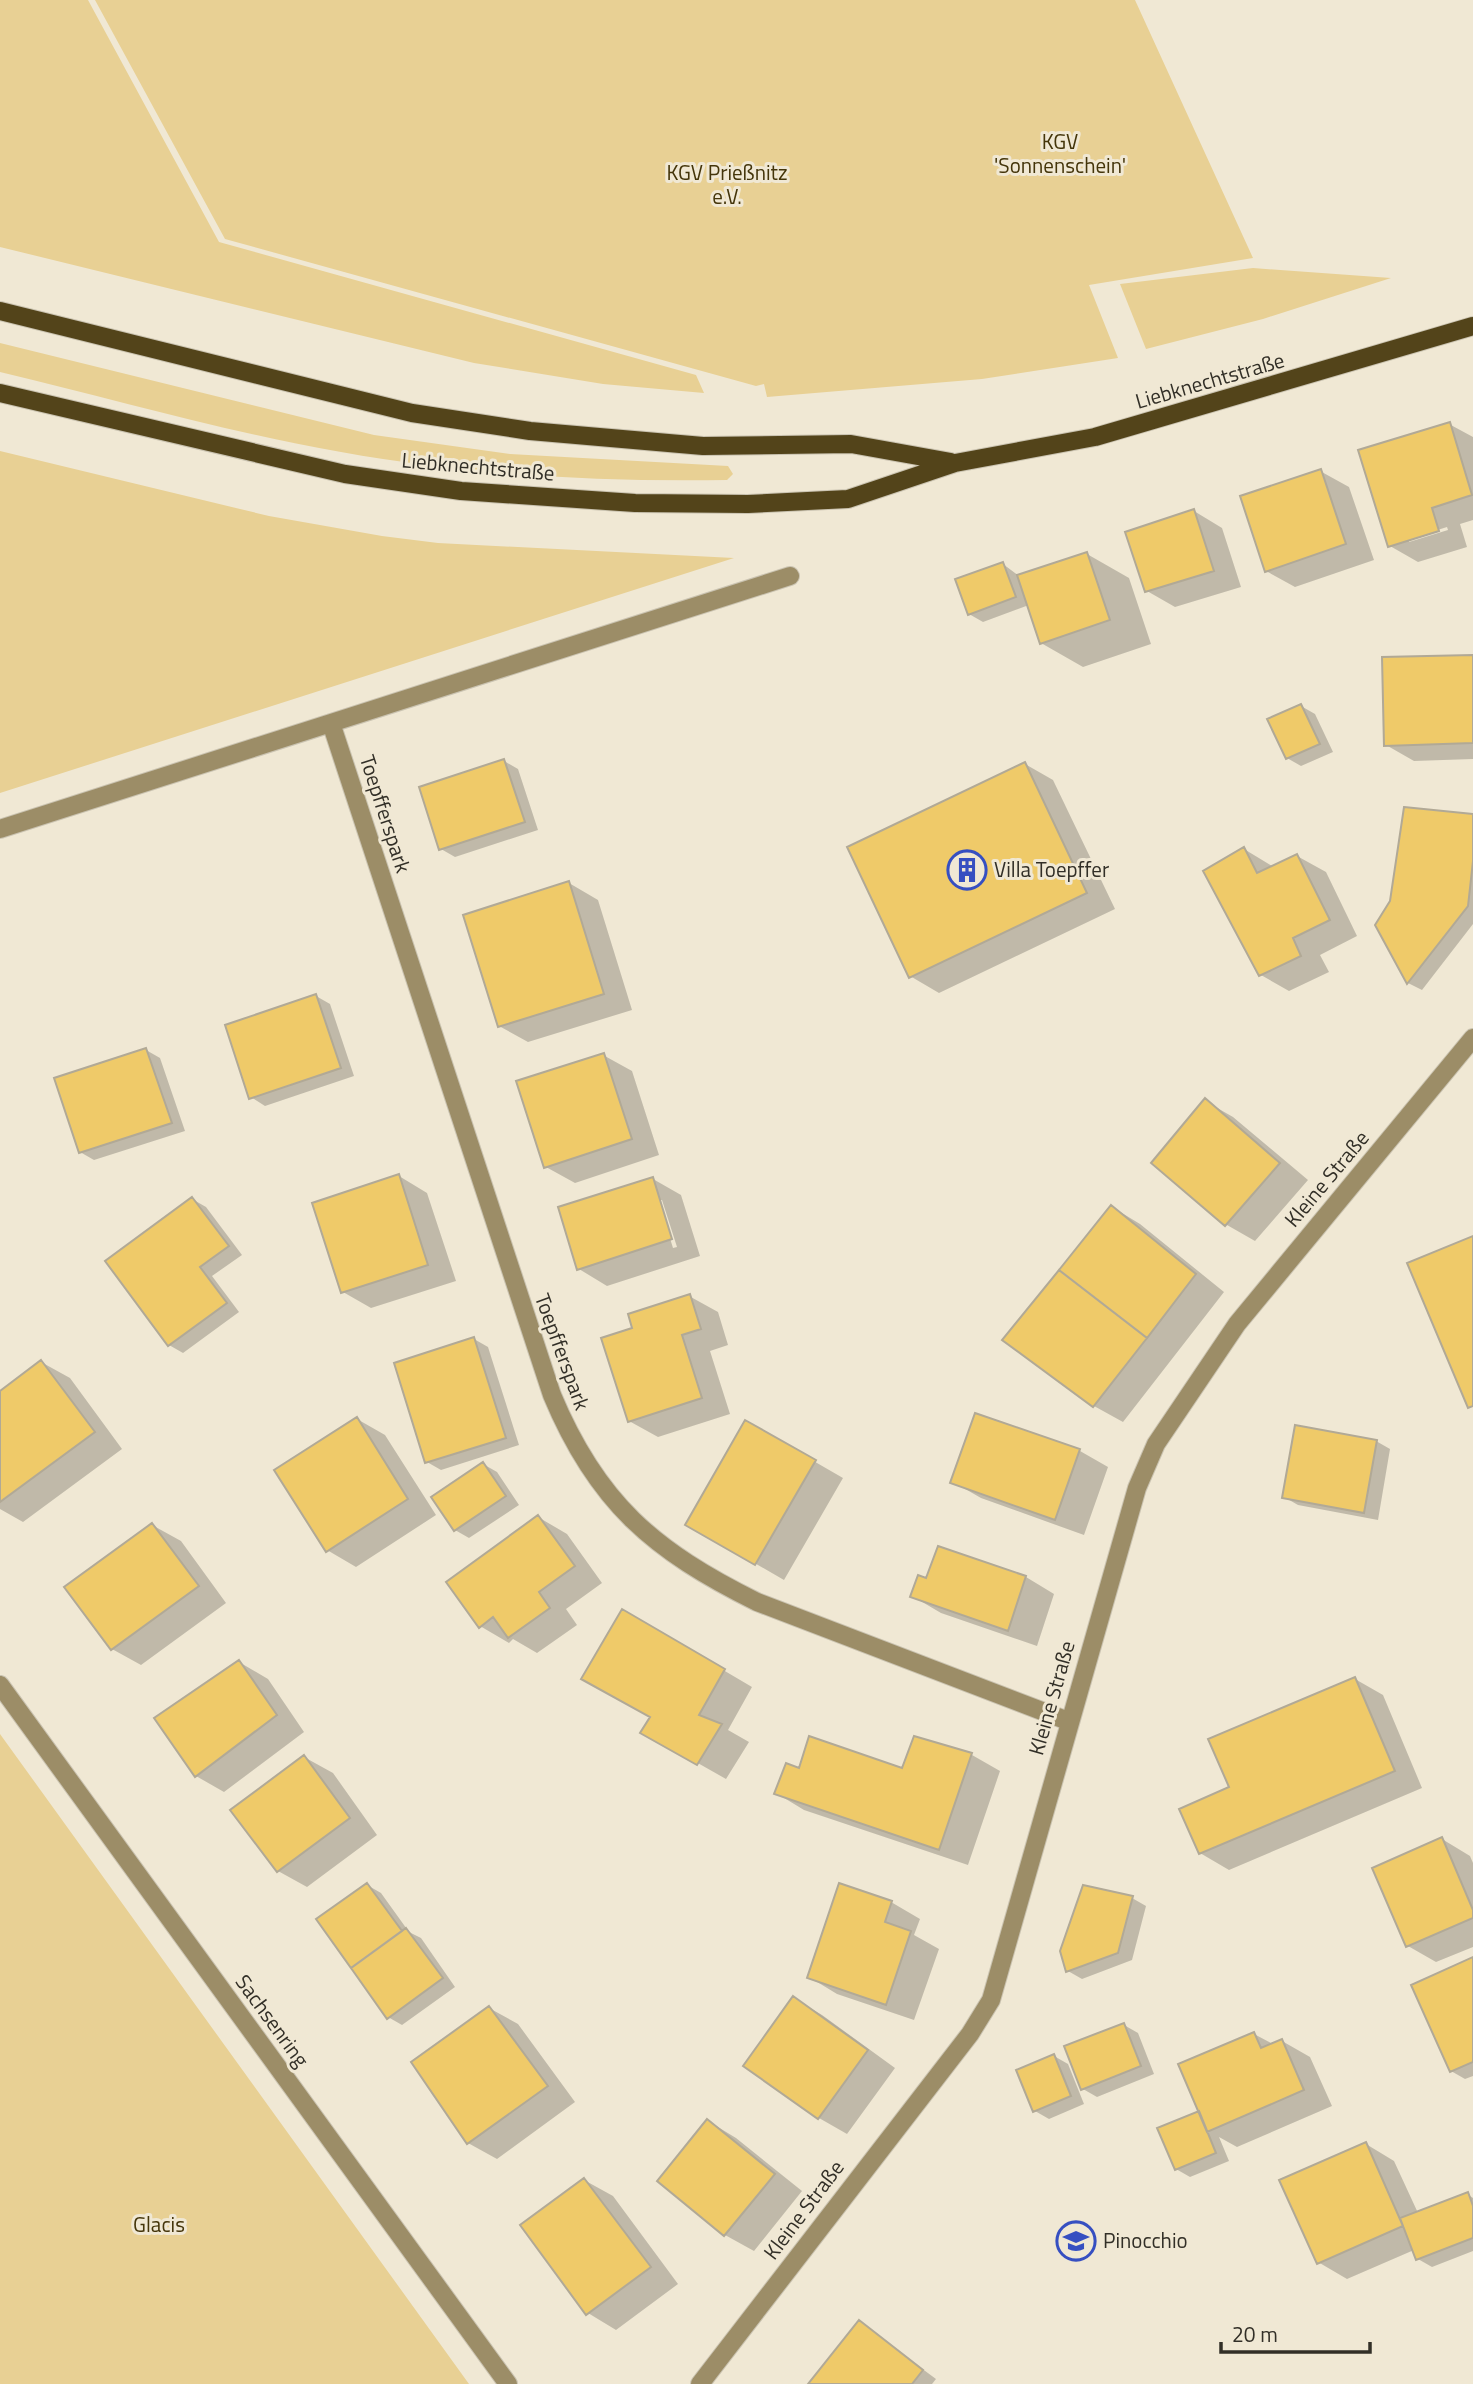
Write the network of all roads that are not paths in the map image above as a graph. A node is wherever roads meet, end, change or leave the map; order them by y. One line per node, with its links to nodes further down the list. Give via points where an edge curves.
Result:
1 (0, 311): 4 (main road, Liebknechtstraße, via 412,412 530,431 691,445 851,444)
2 (1473, 326): 4 (main road, Liebknechtstraße, via 1095,437)
3 (0, 393): 4 (main road, Liebknechtstraße, via 345,474 517,495 685,504 848,499)
4 (955, 463)
5 (790, 576): 6 (street)
6 (331, 723): 7 (street); 10 (street, Toepfferspark, via 552,1395 581,1457 612,1502 654,1540 757,1602)
7 (0, 829)
8 (1473, 1038): 10 (street, Kleine Straße, via 1237,1324 1156,1444 1137,1488)
9 (0, 1685): 11 (street, Sachsenring)
10 (1068, 1721): 12 (street, Kleine Straße, via 988,2007)
11 (508, 2384)
12 (700, 2384)

